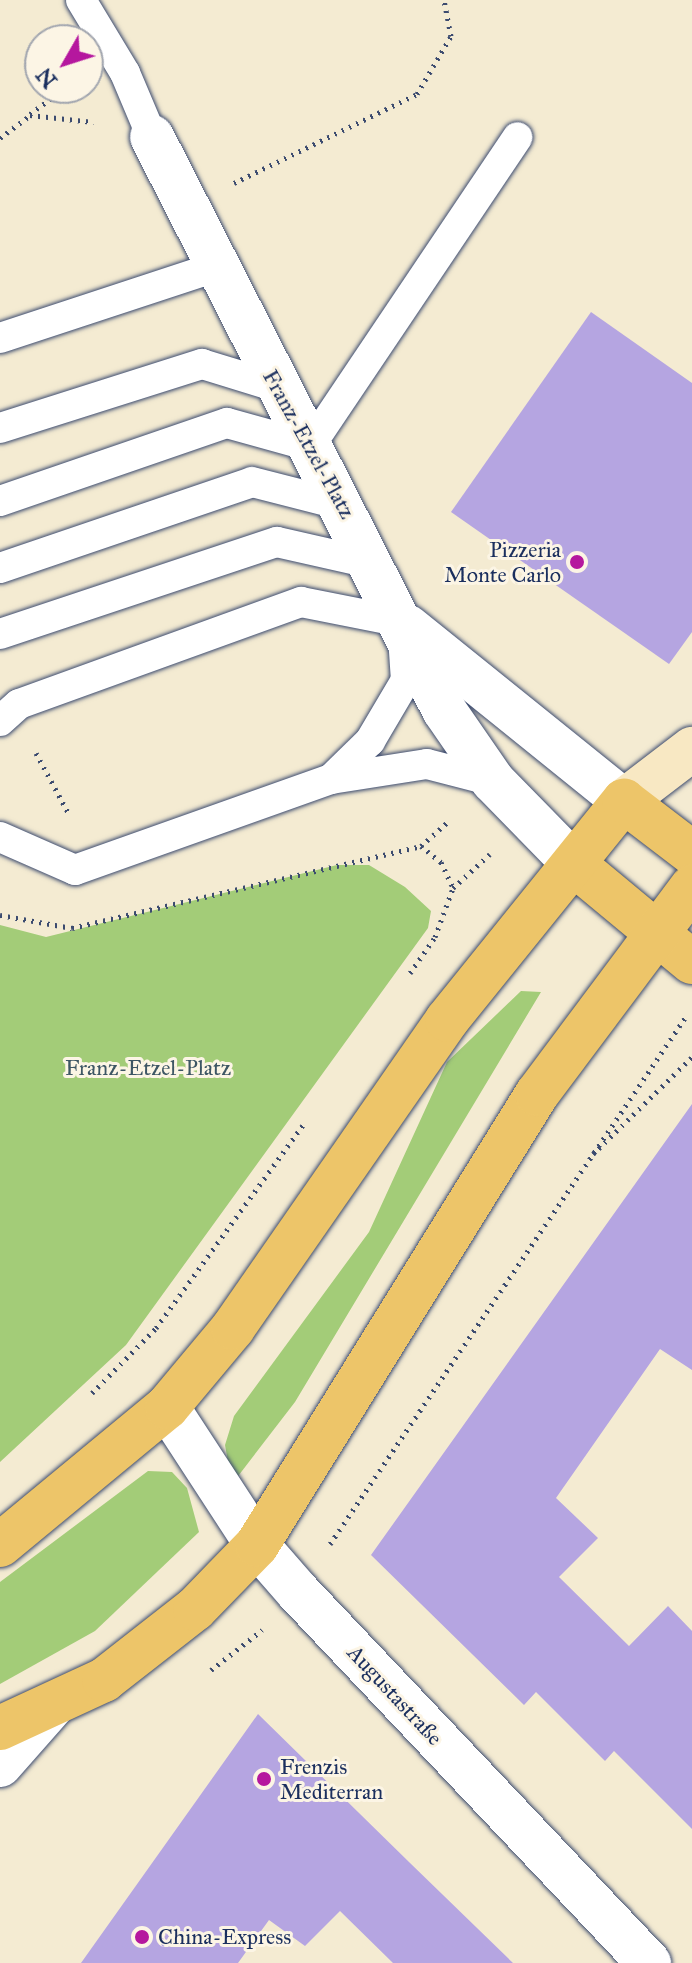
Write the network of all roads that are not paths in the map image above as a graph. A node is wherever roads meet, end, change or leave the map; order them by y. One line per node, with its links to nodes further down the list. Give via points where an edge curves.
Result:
1 (81, 0): 2 (lane, via 125,73)
2 (152, 137): 4 (street, Franz-Etzel-Platz)
3 (518, 137): 8 (lane)
4 (213, 268): 5 (lane); 6 (street, Franz-Etzel-Platz)
5 (0, 338)
6 (277, 387): 7 (lane, via 202,364); 8 (street, Franz-Etzel-Platz)
7 (0, 428)
8 (310, 446): 9 (lane, via 227,423); 10 (street, Franz-Etzel-Platz)
9 (0, 501)
10 (342, 505): 11 (street, Franz-Etzel-Platz); 12 (lane, via 252,482)
11 (374, 564): 13 (street, Franz-Etzel-Platz); 14 (lane, via 277,542)
12 (0, 568)
13 (402, 622): 15 (lane, via 301,602); 17 (lane, Franz-Etzel-Platz, via 406,680 370,741); 18 (street, Franz-Etzel-Platz, via 444,710); 19 (street, Franz-Etzel-Platz)
14 (0, 634)
15 (9, 712)
16 (692, 749): 19 (main road)
17 (331, 779): 18 (lane, Franz-Etzel-Platz, via 427,764); 20 (lane, Franz-Etzel-Platz, via 75,870)
18 (493, 781): 22 (street, Franz-Etzel-Platz)
19 (624, 801): 21 (main road); 22 (main road)
20 (0, 837)
21 (692, 853)
22 (575, 865): 24 (main road); 26 (main road, via 447,1020 233,1328)
23 (692, 887): 24 (main road)
24 (654, 930): 25 (main road); 28 (main road, via 537,1094)
25 (692, 962)
26 (167, 1407): 27 (main road); 28 (street, Augustastraße)
27 (0, 1545)
28 (257, 1545): 29 (main road, via 161,1636 104,1680); 32 (street, Augustastraße)
29 (52, 1706): 30 (main road); 31 (street)
30 (0, 1728)
31 (0, 1765)
32 (649, 1963)

